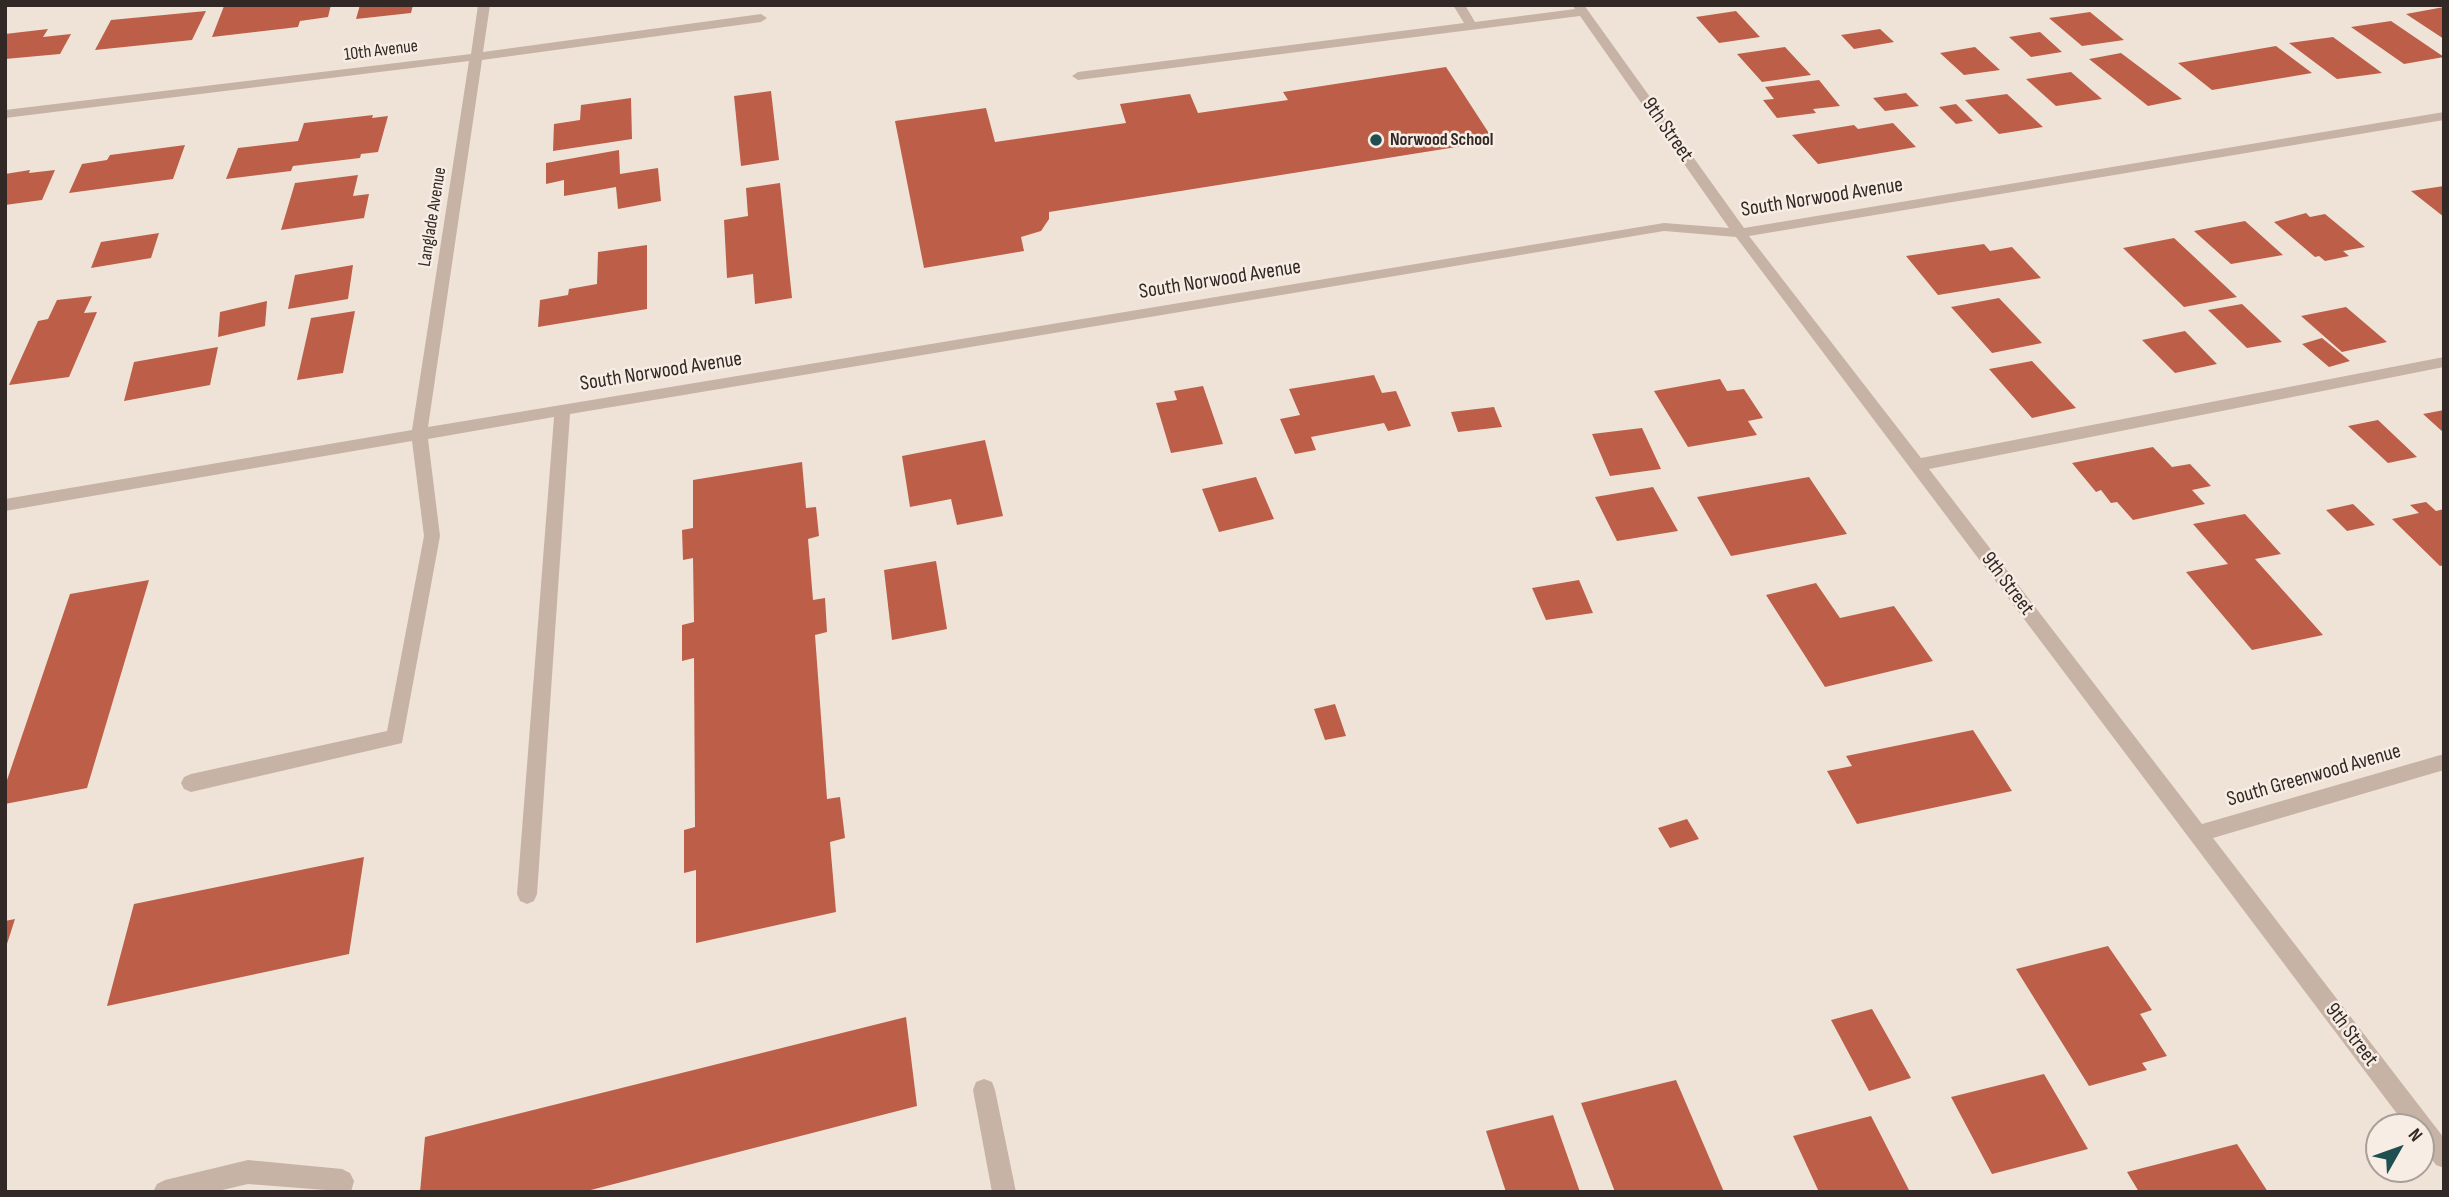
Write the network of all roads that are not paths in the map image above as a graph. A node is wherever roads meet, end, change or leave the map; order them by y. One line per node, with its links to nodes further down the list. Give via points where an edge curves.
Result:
1 (485, 5): 6 (street, Langlade Avenue)
2 (1459, 5): 5 (street)
3 (1580, 8): 5 (street); 10 (street, 9th Street)
4 (761, 18): 6 (street, 10th Avenue)
5 (1472, 26): 7 (street)
6 (476, 57): 8 (street, 10th Avenue); 13 (street, Langlade Avenue)
7 (1078, 76)
8 (5, 114)
9 (2444, 116): 10 (street, South Norwood Avenue)
10 (1740, 233): 12 (street, South Norwood Avenue, via 1664,227); 14 (street, 9th Street)
11 (2444, 362): 14 (street)
12 (562, 410): 13 (street, South Norwood Avenue); 19 (street)
13 (419, 434): 15 (street, South Norwood Avenue); 17 (street, Langlade Avenue, via 432,536 395,737)
14 (1916, 465): 18 (street, 9th Street)
15 (5, 505)
16 (2444, 762): 18 (street, South Greenwood Avenue)
17 (191, 783)
18 (2197, 834): 21 (street, 9th Street)
19 (527, 894)
20 (984, 1090): 24 (street)
21 (2444, 1157)
22 (165, 1192): 23 (street, via 247,1172 342,1181)
23 (340, 1192)
24 (1004, 1192)

